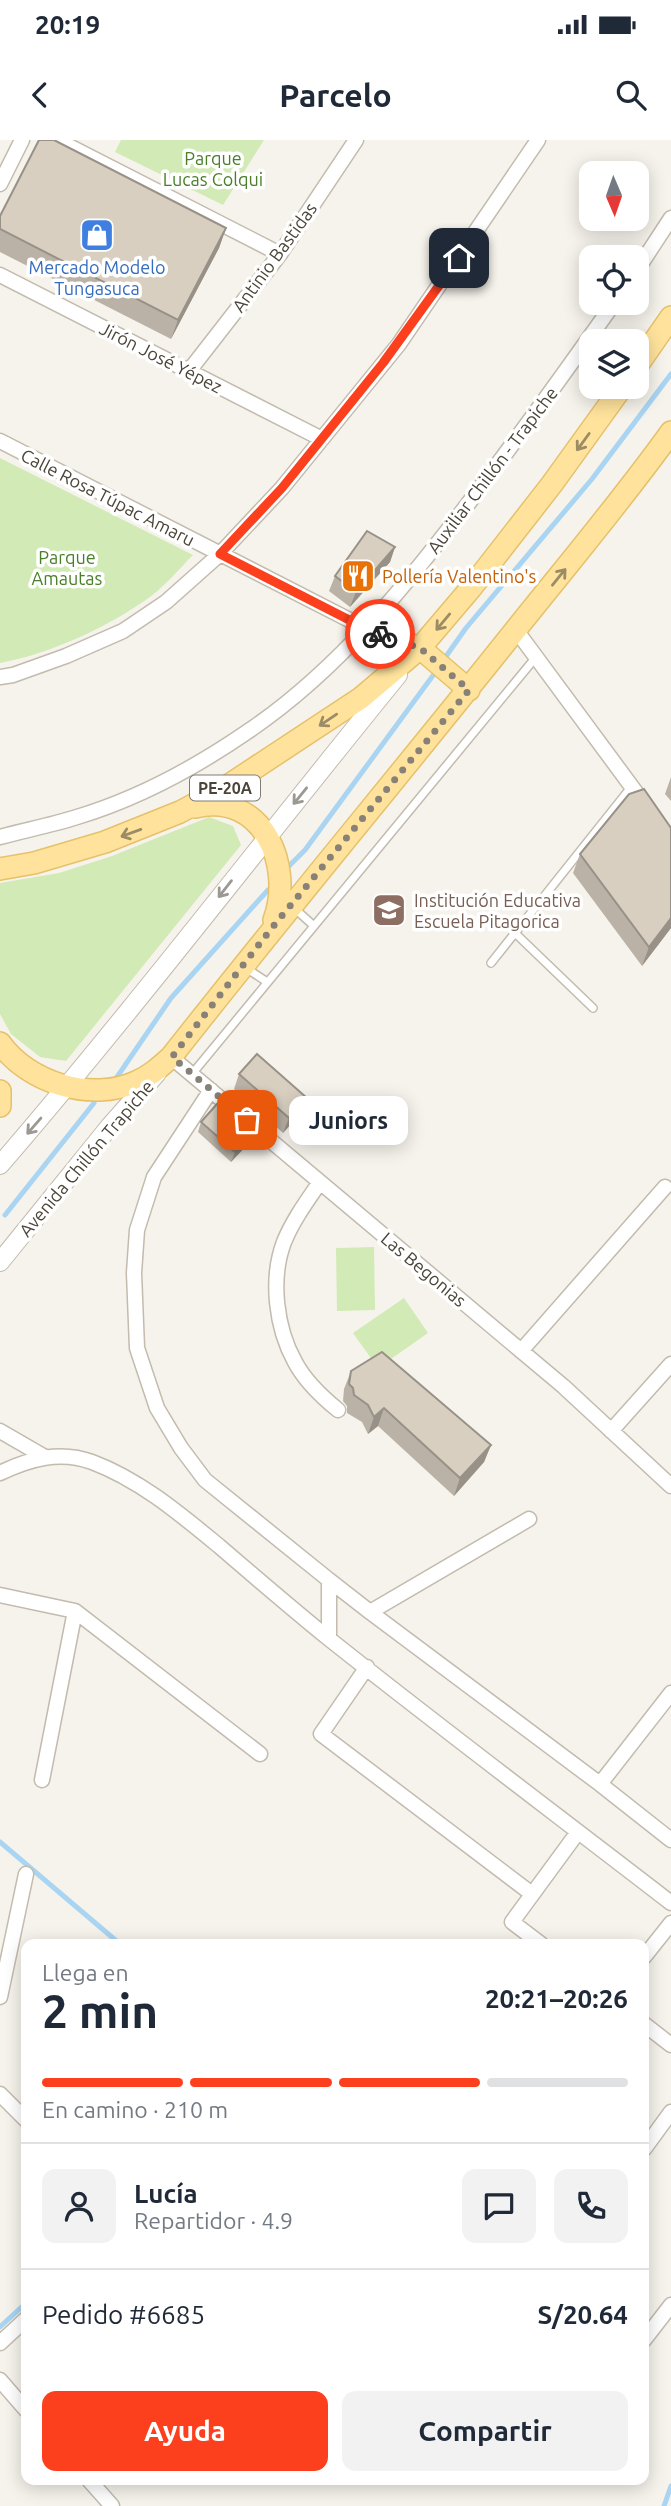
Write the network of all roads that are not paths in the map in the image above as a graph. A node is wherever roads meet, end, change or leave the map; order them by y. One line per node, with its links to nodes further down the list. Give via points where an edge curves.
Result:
1 (22, 140): 5 (street)
2 (57, 140): 8 (street)
3 (356, 140): 8 (street, Antinio Bastidas)
4 (538, 140): 16 (street, via 398,344)
5 (0, 184)
6 (671, 218): 7 (street)
7 (649, 252)
8 (280, 254): 13 (street, Antinio Bastidas)
9 (0, 275): 13 (street, Jirón José Yépez)
10 (605, 315): 19 (street, Auxiliar Chillón - Trapiche, via 435,547)
11 (671, 317): 12 (main road)
12 (649, 349)
13 (189, 371): 16 (street, Jirón José Yépez)
14 (613, 399): 21 (main road, PE-20A, one-way to 21, via 552,484)
15 (671, 432): 20 (main road, Avenida Chillón Trapiche, one-way to 15)
16 (322, 439): 18 (street)
17 (0, 442): 18 (street, Calle Rosa Túpac Amaru)
18 (220, 554): 19 (street, Calle Rosa Túpac Amaru); 23 (street, via 166,602 123,631)
19 (365, 628): 21 (main road); 29 (street, Auxiliar Chillón - Trapiche, via 284,705 212,754 125,799)
20 (516, 630): 22 (street); 24 (main road, Avenida Chillón Trapiche)
21 (420, 648): 24 (main road); 26 (main road, PE-20A, one-way to 26, via 361,698); 28 (street, PE-20A, one-way to 28)
22 (536, 657): 25 (street); 32 (lane)
23 (0, 677)
24 (469, 690): 31 (main road, Avenida Chillón Trapiche)
25 (633, 786): 27 (street); 34 (lane)
26 (180, 812): 28 (main road, via 218,806 237,811); 30 (main road, PE-20A, one-way to 30, via 82,850)
27 (656, 819)
28 (268, 835): 33 (main road, via 281,891); 42 (street, PE-20A, one-way to 42)
29 (0, 836)
30 (0, 869)
31 (291, 905): 32 (lane); 33 (main road, Avenida Chillón Trapiche)
32 (314, 926): 37 (lane)
33 (271, 929): 36 (main road, Avenida Chillón Trapiche)
34 (515, 933): 35 (lane); 38 (lane)
35 (491, 963)
36 (243, 965): 37 (lane); 40 (main road, Avenida Chillón Trapiche)
37 (267, 982): 41 (lane)
38 (593, 1008)
39 (0, 1042): 42 (main road, via 32,1073)
40 (172, 1057): 41 (street, Las Begonias); 42 (main road, via 154,1072 124,1086 90,1090); 49 (street, Avenida Chillón Trapiche)
41 (192, 1074): 43 (street, Las Begonias)
42 (68, 1086): 46 (street, one-way to 46)
43 (211, 1090): 47 (street, Las Begonias); 59 (street, via 154,1177 137,1230 137,1348 157,1408 205,1480)
44 (0, 1091): 45 (main road)
45 (0, 1106)
46 (0, 1165)
47 (320, 1182): 50 (street, Las Begonias); 52 (street, via 284,1243 277,1301 296,1364)
48 (665, 1187): 50 (street)
49 (0, 1262)
50 (521, 1351): 54 (street, Las Begonias)
51 (671, 1364): 54 (street)
52 (338, 1410)
53 (0, 1431): 55 (street)
54 (611, 1431): 57 (street, Las Begonias)
55 (45, 1457): 56 (street); 63 (street, via 90,1461 169,1505)
56 (0, 1473)
57 (671, 1486)
58 (529, 1519): 62 (street)
59 (329, 1580): 62 (street); 63 (street)
60 (0, 1595): 61 (street)
61 (75, 1611): 66 (street); 67 (street)
62 (370, 1612): 68 (street)
63 (329, 1638): 64 (street)
64 (367, 1667): 69 (street); 72 (street, via 321,1734)
65 (671, 1693): 68 (street)
66 (260, 1754)
67 (42, 1780)
68 (600, 1784): 70 (street)
69 (579, 1832): 72 (street); 73 (street)
70 (671, 1840)
71 (26, 1874): 77 (street)
72 (532, 1894): 75 (street, via 512,1922)
73 (671, 1903)
74 (671, 1923): 76 (street)
75 (534, 1939)
76 (649, 1950)
77 (0, 1997)
78 (649, 2028): 79 (street)
79 (671, 2045)
80 (0, 2094): 82 (street)
81 (671, 2112): 83 (street)
82 (21, 2115)
83 (649, 2142)
84 (671, 2305): 86 (street)
85 (21, 2324): 87 (street)
86 (649, 2334)
87 (0, 2343)
88 (0, 2380): 89 (street)
89 (21, 2404)
90 (93, 2485): 91 (street)
91 (112, 2506)

